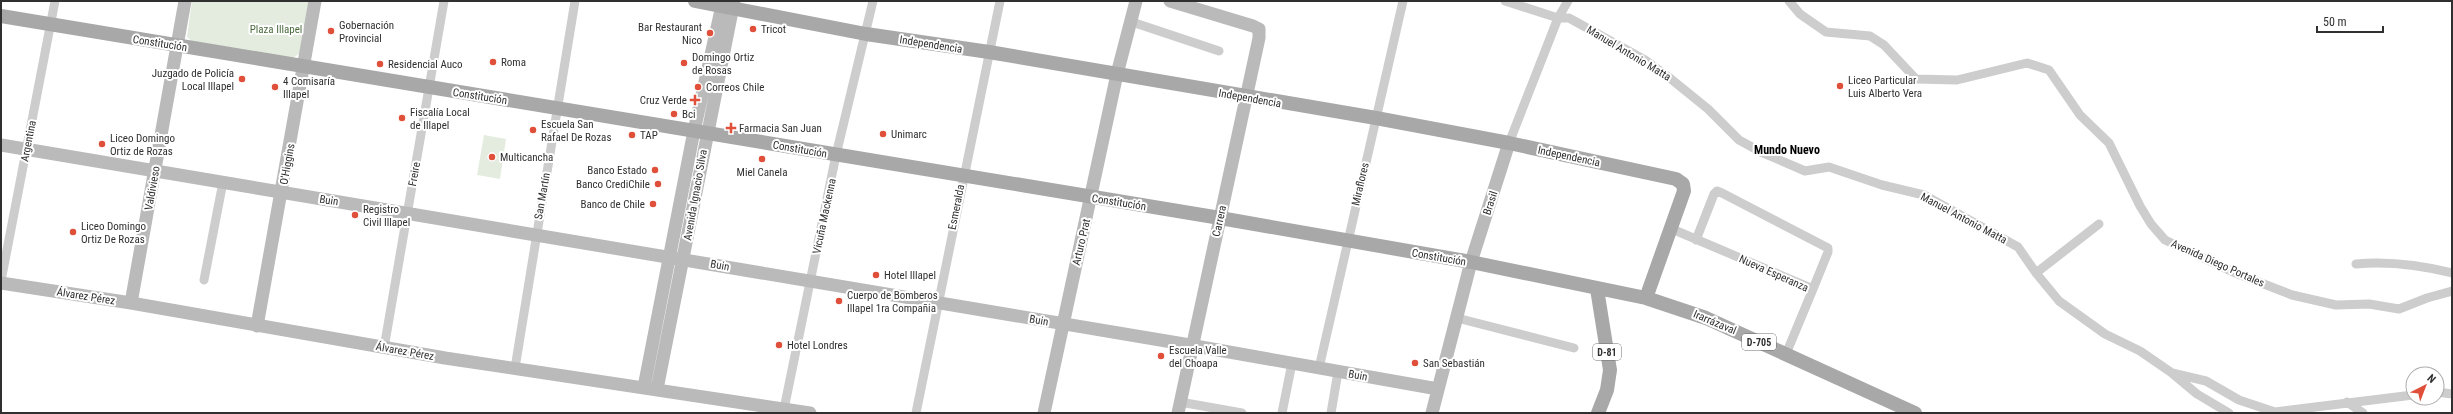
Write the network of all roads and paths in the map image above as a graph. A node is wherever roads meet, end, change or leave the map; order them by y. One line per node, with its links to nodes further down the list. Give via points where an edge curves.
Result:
1 (55, 1): 19 (street, Argentina)
2 (185, 1): 21 (street, Valdivieso)
3 (315, 1): 24 (street, O'Higgins)
4 (444, 1): 26 (street, Freire)
5 (575, 1): 28 (street, San Martín)
6 (695, 1): 15 (main road, Independencia)
7 (873, 1): 20 (street, Vicuña Mackenna)
8 (1000, 1): 23 (street, Esmeralda)
9 (1136, 1): 18 (street, Arturo Prat)
10 (1170, 1): 27 (street, Carrera, via 1259,29)
11 (1404, 1): 29 (street, Miraflores)
12 (1505, 1): 17 (street, Manuel Antonio Matta)
13 (1568, 1): 17 (street, Brasil)
14 (1789, 1): 58 (street, Avenida Diego Portales, via 1800,14 1826,32 1870,36 1884,45 1916,79 1957,80 2027,63 2049,70 2080,115 2109,143 2140,206 2165,240 2233,272 2292,295 2336,305 2369,304 2399,309)
15 (728, 4): 20 (main road, Independencia); 30 (street, Avenida Ignacio Silva)
16 (1, 16): 19 (main road, Constitución)
17 (1558, 18): 31 (street, Brasil); 51 (street, Manuel Antonio Matta, via 1569,18 1645,60 1694,97 1739,140 1760,152 1806,171 1829,167 1882,186 1924,196 2018,247)
18 (1132, 22): 22 (street); 25 (street, Arturo Prat)
19 (50, 25): 21 (main road, Constitución); 33 (street, Argentina)
20 (866, 34): 23 (main road, Independencia); 34 (street, Vicuña Mackenna)
21 (177, 46): 24 (main road, Constitución); 35 (street, Valdivieso)
22 (1219, 51)
23 (989, 52): 25 (main road, Independencia); 36 (street, Esmeralda)
24 (304, 66): 26 (main road, Constitución); 38 (street, O'Higgins)
25 (1117, 74): 27 (main road, Independencia); 39 (street, Arturo Prat)
26 (429, 87): 28 (main road, Constitución); 40 (street, Freire)
27 (1246, 97): 29 (main road, Independencia); 41 (street, Carrera)
28 (557, 108): 30 (main road, Constitución); 44 (street, San Martín)
29 (1376, 118): 31 (main road, Independencia); 46 (street, Miraflores)
30 (700, 132): 34 (main road, Constitución); 48 (street, Avenida Ignacio Silva)
31 (1509, 143): 43 (main road, Independencia, via 1679,180 1683,184 1684,192); 49 (street, Brasil)
32 (1, 145): 33 (street, Buin)
33 (26, 149): 35 (street, Buin); 47 (street, Argentina)
34 (836, 156): 36 (main road, Constitución); 54 (street, Vicuña Mackenna)
35 (155, 171): 37 (street, Buin); 61 (street, Valdivieso)
36 (963, 176): 39 (main road, Constitución); 60 (street, Esmeralda)
37 (222, 182): 38 (street, Buin); 53 (street)
38 (282, 192): 40 (street, Buin); 64 (street, O'Higgins)
39 (1091, 197): 41 (main road, Constitución); 63 (street, Arturo Prat)
40 (408, 213): 44 (street, Buin); 66 (street, Freire)
41 (1220, 218): 46 (main road, Constitución); 65 (street, Carrera)
42 (2099, 224): 51 (street)
43 (1672, 229): 45 (street, Nueva Esperanza); 59 (main road, Independencia)
44 (536, 234): 48 (street, Buin); 70 (street, San Martín)
45 (1696, 240): 57 (street, Nueva Esperanza); 57 (street, via 1714,194 1717,191 1722,193 1828,248)
46 (1347, 241): 49 (main road, Constitución); 71 (street, Miraflores)
47 (5, 242): 55 (street, Argentina)
48 (677, 258): 54 (street, Buin); 74 (street, Avenida Ignacio Silva); 75 (street, Avenida Ignacio Silva)
49 (1471, 262): 56 (main road, Constitución); 62 (street, Brasil)
50 (2356, 264): 52 (street, via 2386,262 2431,267)
51 (2036, 273): 73 (street, Manuel Antonio Matta, via 2059,301 2105,334 2140,351)
52 (2452, 273)
53 (204, 280)
54 (811, 281): 60 (street, Buin); 80 (street, Vicuña Mackenna)
55 (1, 282): 61 (street, Álvarez Pérez)
56 (1597, 289): 59 (main road, Irarrázaval / D-705); 88 (main road, D-81, via 1610,370 1607,390)
57 (1813, 289): 68 (street, Nueva Esperanza)
58 (2452, 290)
59 (1646, 298): 68 (main road, Irarrázaval / D-705, via 1706,318)
60 (937, 302): 63 (street, Buin); 82 (street, Esmeralda)
61 (131, 303): 64 (street, Álvarez Pérez)
62 (1457, 318): 67 (street); 76 (street, Brasil)
63 (1063, 324): 65 (street, Buin); 83 (street, Arturo Prat)
64 (257, 326): 66 (street, Álvarez Pérez)
65 (1192, 345): 69 (street, Buin); 79 (street, Carrera)
66 (384, 348): 70 (street, Álvarez Pérez)
67 (1574, 348)
68 (1786, 354): 89 (main road, Irarrázaval / D-705)
69 (1292, 363): 71 (street, Buin); 85 (street)
70 (515, 368): 74 (street, Álvarez Pérez)
71 (1319, 368): 72 (street, Buin)
72 (1338, 372): 76 (street, Buin); 86 (street)
73 (2172, 373): 78 (street, Manuel Antonio Matta, via 2206,381 2239,400 2275,412); 90 (street, via 2197,394)
74 (644, 387): 75 (street, Álvarez Pérez)
75 (657, 389): 80 (street, Álvarez Pérez)
76 (1438, 389): 87 (street, Brasil)
77 (2405, 396): 78 (street, Manuel Antonio Matta)
78 (2347, 402): 91 (street)
79 (1179, 408): 84 (street)
80 (784, 409): 81 (street, Álvarez Pérez)
81 (810, 413)
82 (916, 413)
83 (1044, 413)
84 (1242, 413)
85 (1282, 413)
86 (1331, 413)
87 (1432, 413)
88 (1598, 413)
89 (1915, 413)
90 (2229, 413)
91 (2363, 413)

